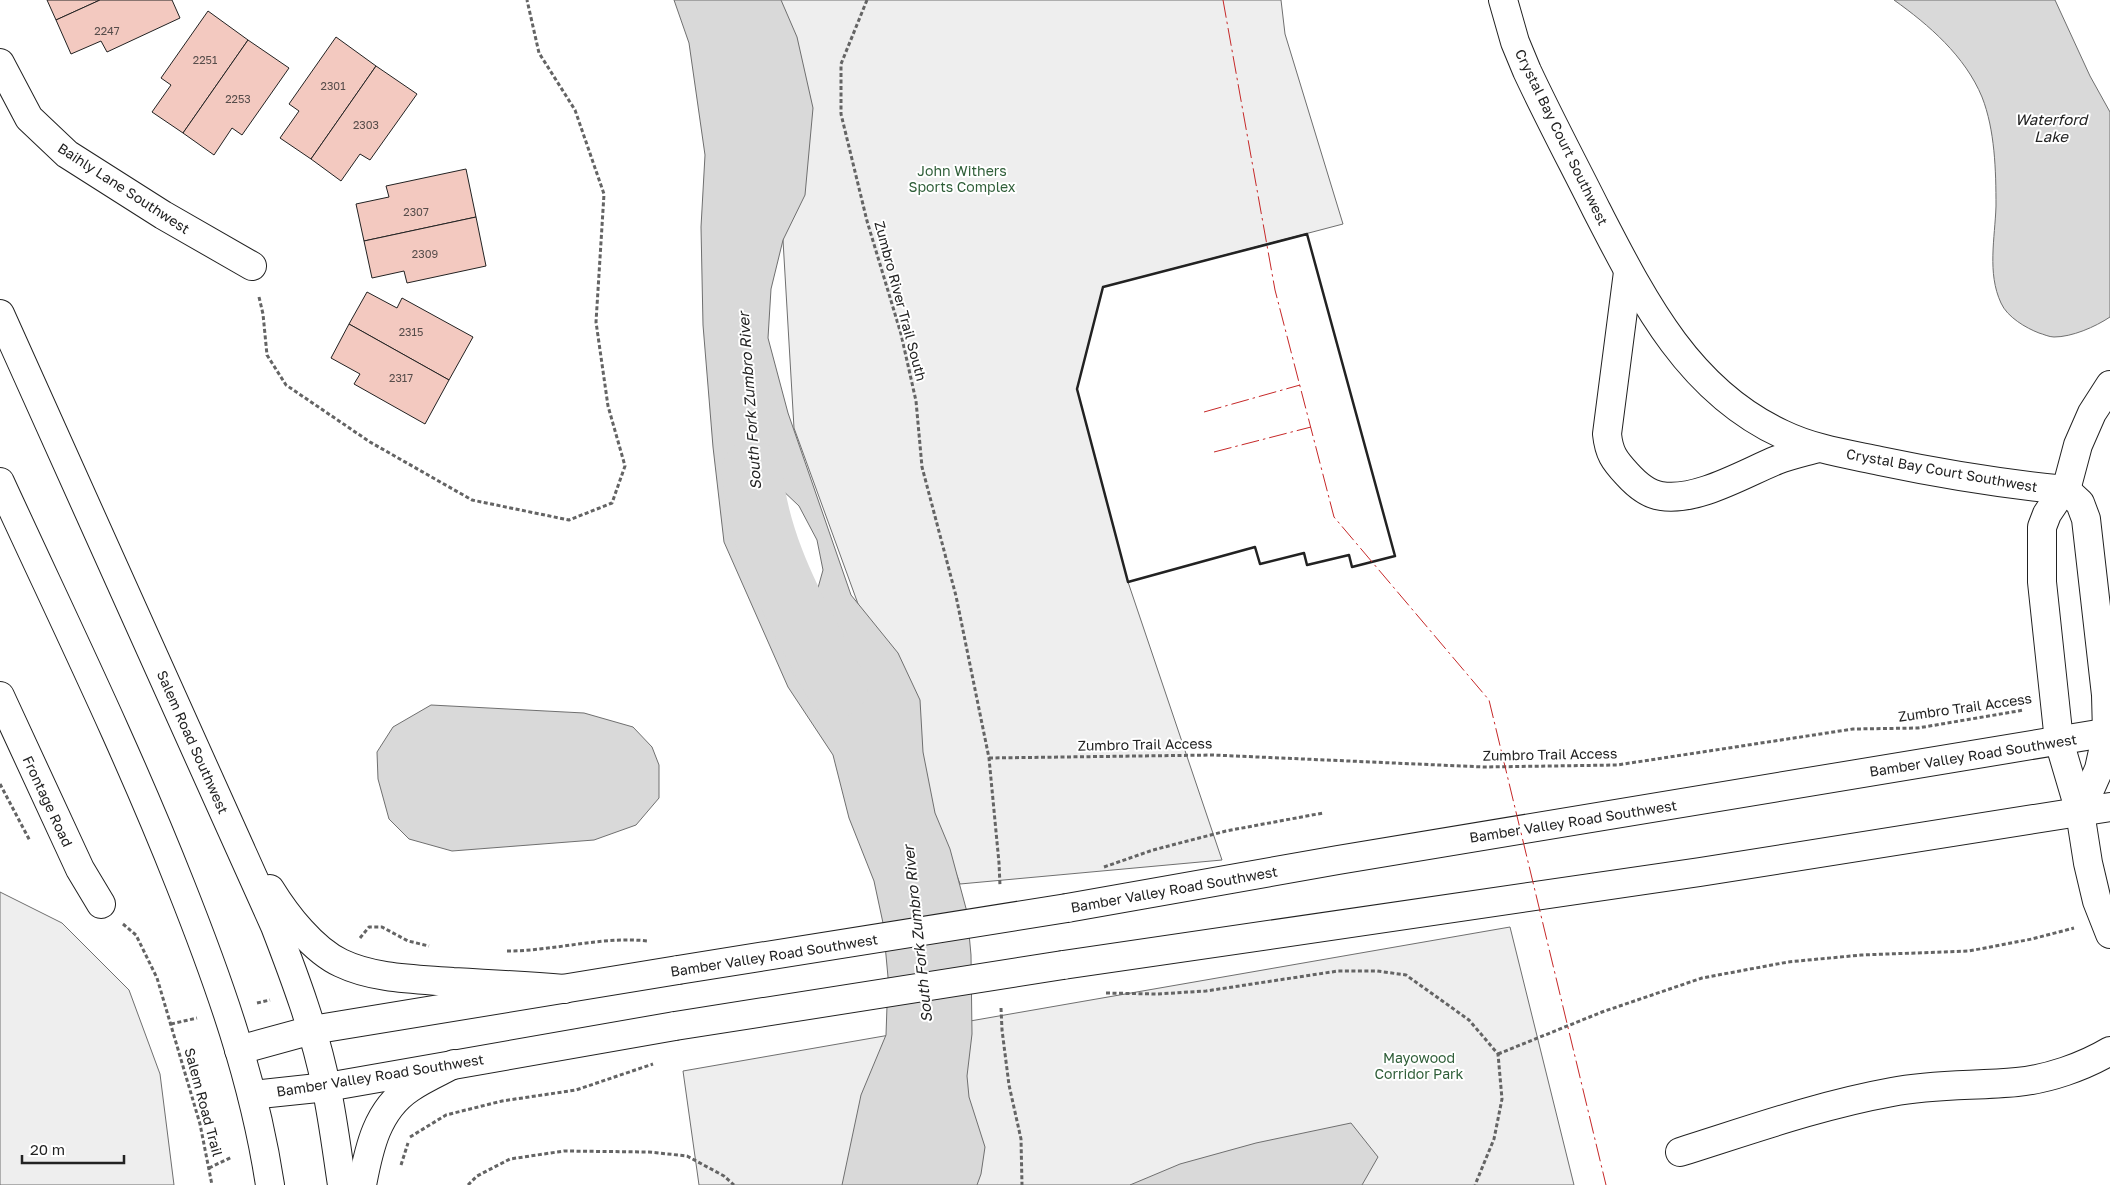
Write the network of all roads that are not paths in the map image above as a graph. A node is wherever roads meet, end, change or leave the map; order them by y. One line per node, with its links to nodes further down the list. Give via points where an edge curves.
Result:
1 (1503, 0): 4 (main road, Crystal Bay Court Southwest, via 1527,71)
2 (0, 63): 3 (main road, Baihly Lane Southwest, via 28,118 67,154)
3 (252, 266)
4 (1628, 272): 7 (main road, Crystal Bay Court Southwest, via 1650,310 1698,373 1747,413 1781,434); 7 (main road, Crystal Bay Court Southwest, via 1607,434 1609,450 1630,478 1642,489 1660,496 1681,496)
5 (0, 314): 15 (main road, Salem Road Southwest)
6 (2110, 385): 9 (main road, via 2092,413 2078,446)
7 (1818, 448): 9 (main road, Crystal Bay Court Southwest, via 2003,484)
8 (0, 482): 20 (main road, via 159,831 228,1010)
9 (2066, 490): 11 (main road, via 2080,503 2086,519); 12 (main road, via 2047,514 2042,527 2042,582)
10 (0, 696): 16 (main road, Frontage Road, via 80,869)
11 (2108, 732): 12 (main road, Bamber Valley Road Southwest); 14 (main road, via 2099,768)
12 (2059, 741): 14 (main road); 18 (main road, Bamber Valley Road Southwest, bridge)
13 (2110, 808): 14 (main road, Bamber Valley Road Southwest)
14 (2080, 812): 17 (main road, via 2088,863); 22 (main road, Bamber Valley Road Southwest, bridge, via 1700,872 1064,964)
15 (226, 814): 18 (main road, via 280,904 318,949 341,963 368,972 411,979); 19 (main road, Salem Road Southwest, via 278,934)
16 (101, 904)
17 (2107, 927)
18 (564, 989): 19 (main road, Bamber Valley Road Southwest)
19 (312, 1030): 20 (main road, Bamber Valley Road Southwest); 23 (main road, Salem Road Southwest)
20 (239, 1050): 24 (main road)
21 (2110, 1051): 25 (main road, via 2061,1072 2018,1082 1933,1086 1849,1101)
22 (454, 1064): 23 (main road, Bamber Valley Road Southwest); 28 (main road, via 410,1088 393,1102 378,1124)
23 (327, 1087): 24 (main road, Bamber Valley Road Southwest); 27 (main road, Salem Road Southwest)
24 (252, 1094): 26 (main road)
25 (1680, 1152)
26 (270, 1185)
27 (342, 1185)
28 (362, 1185)

